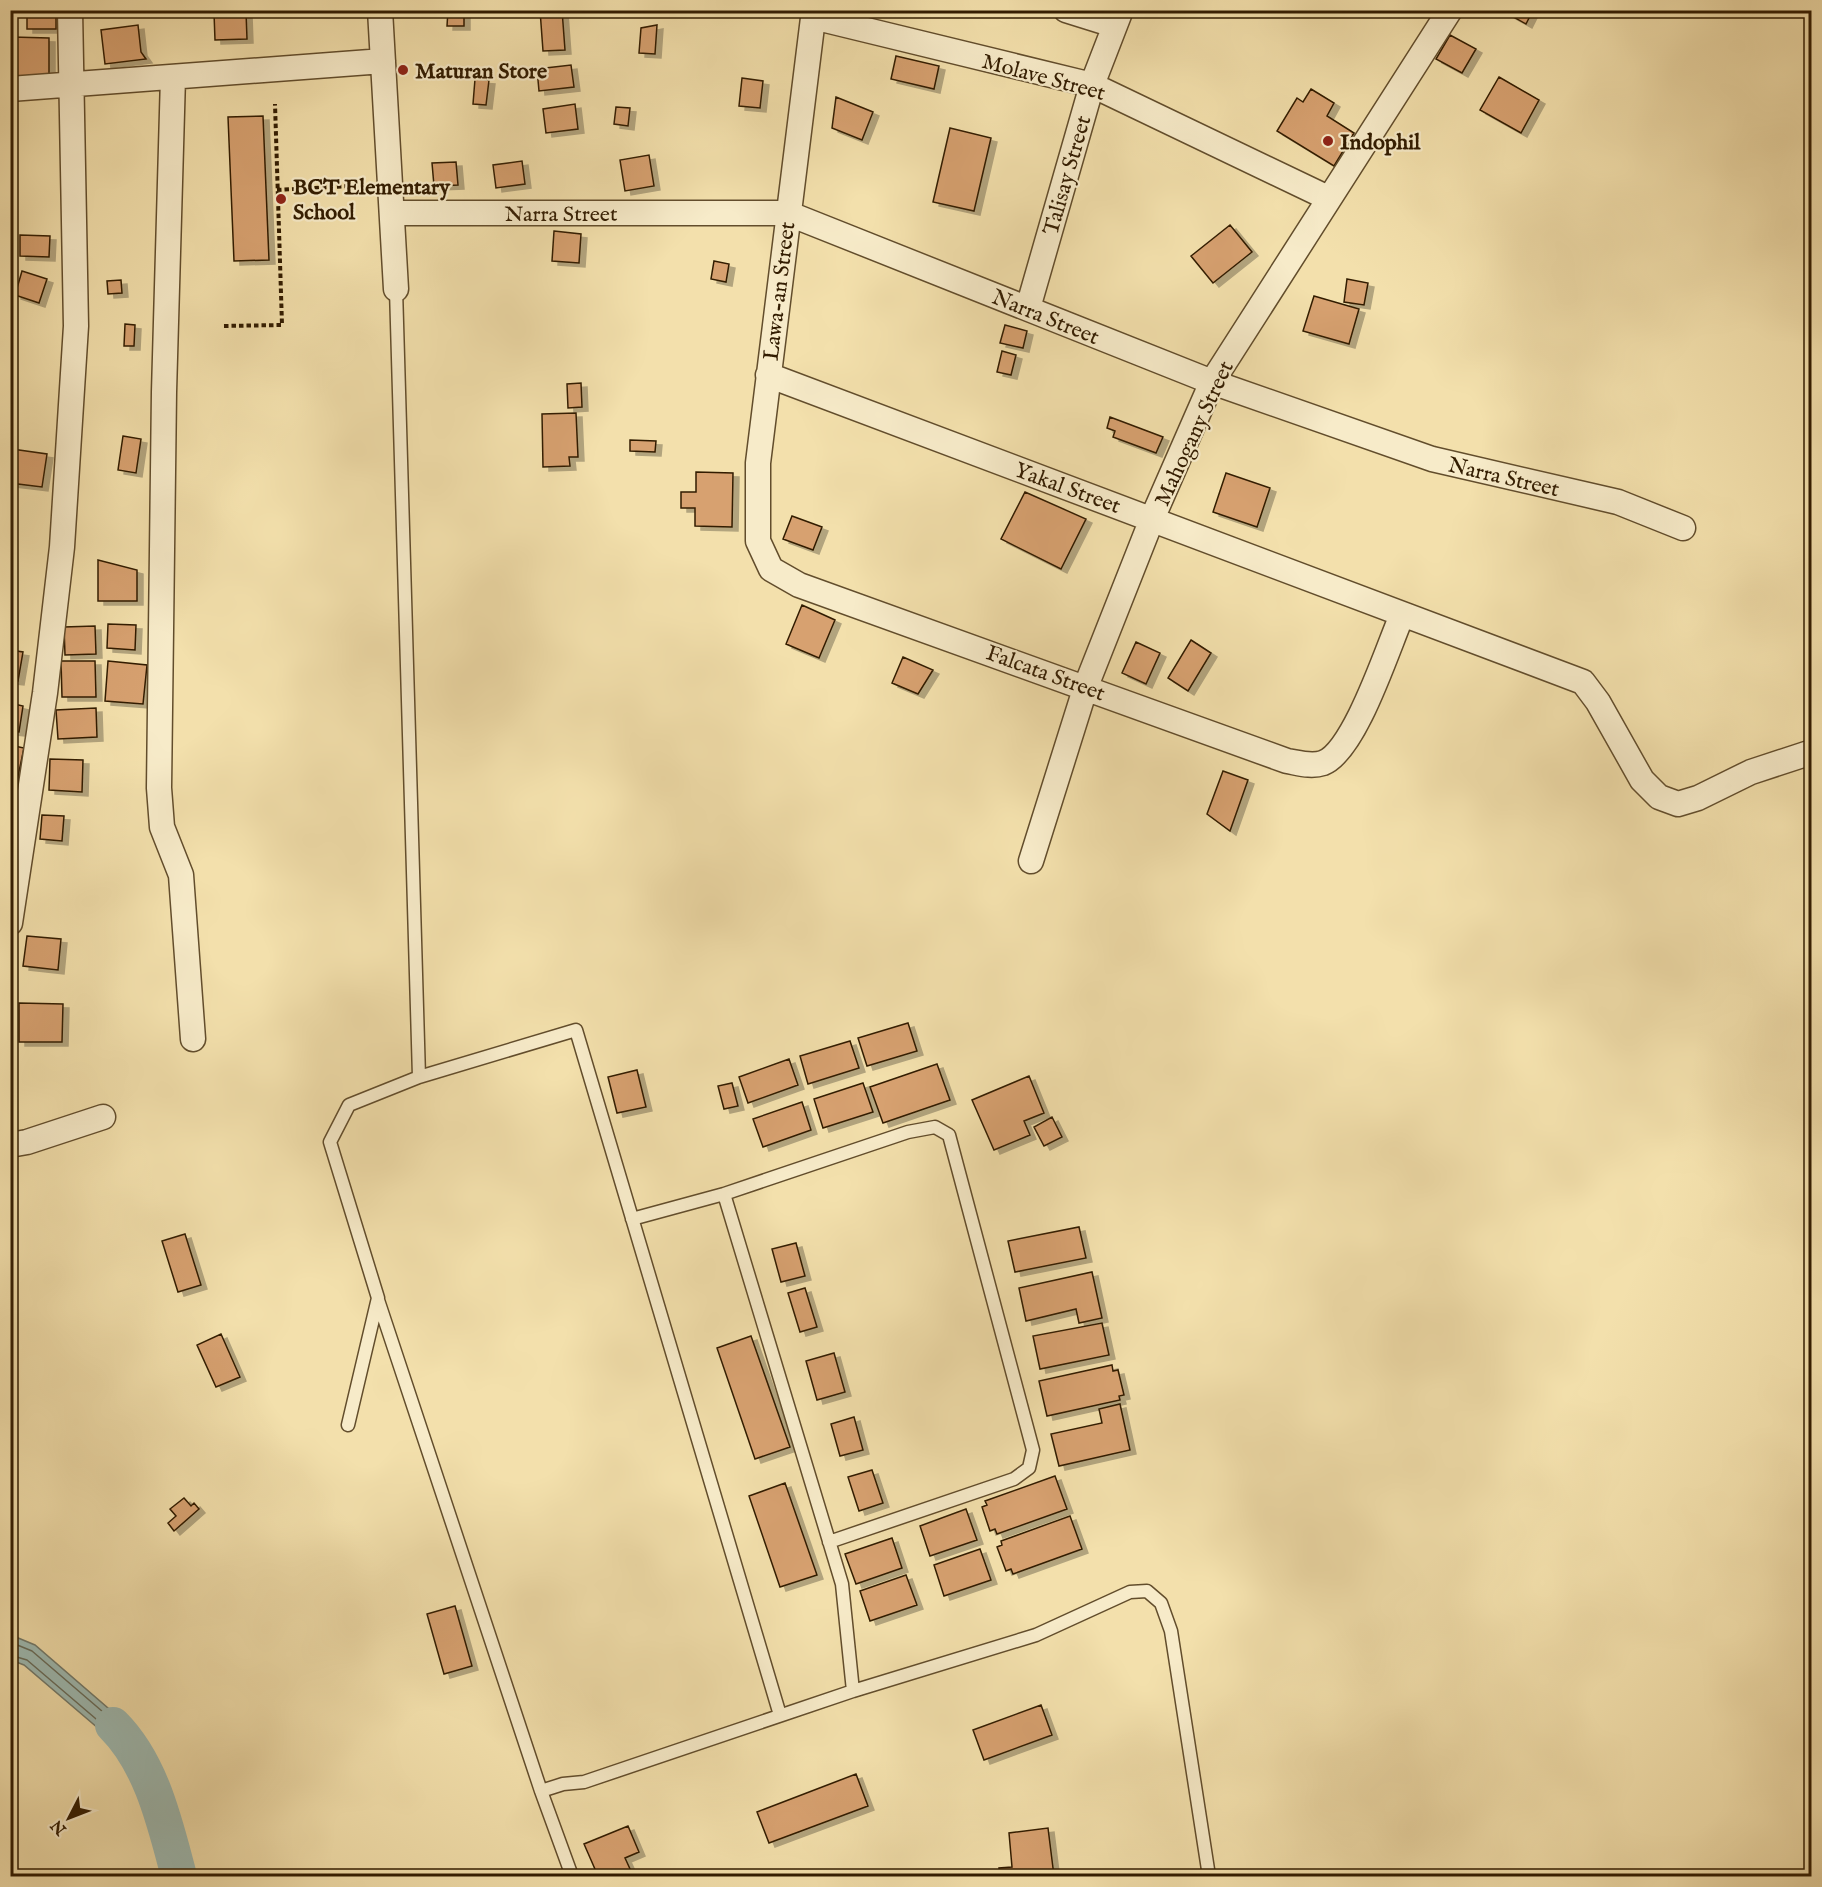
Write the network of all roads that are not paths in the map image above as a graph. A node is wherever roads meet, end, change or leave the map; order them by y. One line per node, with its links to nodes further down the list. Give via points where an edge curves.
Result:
1 (70, 10): 9 (street)
2 (380, 10): 7 (street)
3 (1066, 10): 6 (street)
4 (1450, 10): 12 (street, Mahogany Street)
5 (814, 14): 10 (street, Molave Street); 14 (street, Lawa-an Street)
6 (1118, 18): 10 (street, Talisay Street)
7 (383, 62): 8 (street); 13 (street)
8 (173, 77): 9 (street); 27 (street, via 159,788 162,827 181,875)
9 (70, 84): 11 (street); 26 (street, via 76,326 62,547 45,693)
10 (1092, 85): 12 (street, Molave Street); 16 (street, Talisay Street)
11 (10, 89)
12 (1328, 198): 18 (street, Mahogany Street)
13 (392, 213): 14 (street, Narra Street); 15 (street)
14 (787, 213): 16 (street, Narra Street); 17 (street, Lawa-an Street)
15 (396, 289): 28 (lane)
16 (1028, 308): 18 (street, Narra Street)
17 (768, 375): 19 (street, Yakal Street); 21 (street, Lawa-an Street, via 758,462 758,541)
18 (1212, 382): 19 (street, Mahogany Street); 20 (street, Narra Street, via 1432,459 1618,502)
19 (1152, 519): 22 (street, Yakal Street); 23 (street, Mahogany Street)
20 (1683, 528)
21 (771, 569): 23 (street, Falcata Street, via 799,585)
22 (1402, 615): 23 (street, Falcata Street, via 1355,726 1335,755 1324,763 1287,761); 24 (street, Yakal Street, via 1583,682 1642,780 1659,797 1678,804 1751,772)
23 (1086, 686): 25 (street, Mahogany Street)
24 (1812, 752)
25 (1031, 861)
26 (10, 923)
27 (193, 1039)
28 (419, 1077): 32 (lane, via 576,1030); 33 (lane, via 349,1105 330,1142)
29 (103, 1117): 30 (street)
30 (10, 1145)
31 (724, 1194): 32 (lane); 35 (lane); 35 (lane, via 908,1132 935,1127 949,1134 1033,1450 1029,1468 1014,1479)
32 (632, 1219): 37 (lane)
33 (378, 1298): 34 (lane); 38 (lane)
34 (348, 1425)
35 (830, 1542): 36 (lane, via 842,1584)
36 (854, 1691): 37 (lane); 40 (lane, via 1036,1635 1130,1592 1147,1591 1161,1603 1171,1631)
37 (780, 1715): 38 (lane, via 584,1782)
38 (541, 1791): 39 (lane)
39 (572, 1876)
40 (1209, 1876)

